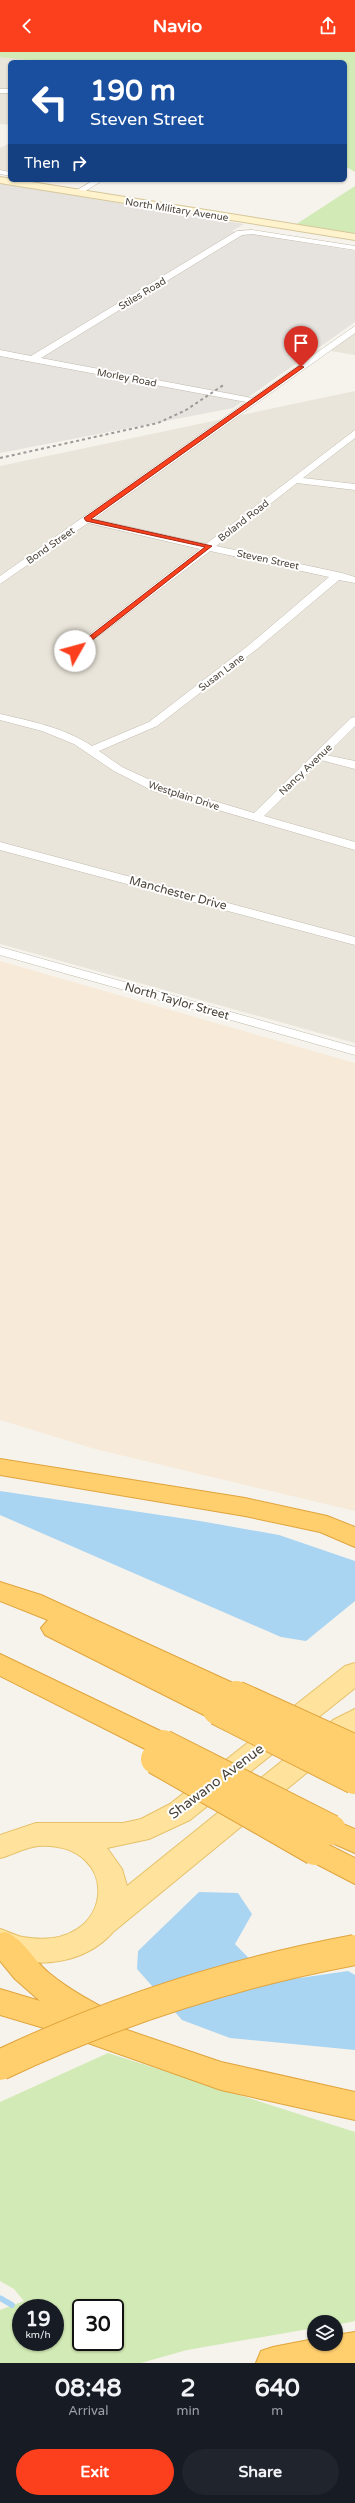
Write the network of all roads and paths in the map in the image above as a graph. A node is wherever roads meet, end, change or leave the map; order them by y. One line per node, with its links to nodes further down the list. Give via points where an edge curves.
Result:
1 (13, 182): 3 (main road, North Military Avenue)
2 (95, 182): 3 (street)
3 (76, 192): 4 (main road, North Military Avenue)
4 (355, 237)
5 (355, 248): 8 (street, Stiles Road, via 252,232 240,233)
6 (354, 331): 9 (street, Bond Street)
7 (0, 353): 8 (street, Morley Road)
8 (33, 359): 9 (street, Morley Road)
9 (254, 401): 13 (street, Bond Street)
10 (355, 433): 11 (street, Boland Road)
11 (295, 480): 12 (street); 14 (street, Boland Road)
12 (355, 487)
13 (86, 520): 14 (street, Steven Street); 17 (street, Bond Street)
14 (209, 546): 15 (street, Steven Street); 18 (street, Boland Road)
15 (338, 575): 16 (street, Steven Street); 21 (street, Susan Lane, via 253,647 153,724)
16 (355, 580)
17 (0, 581)
18 (75, 651)
19 (0, 717): 21 (street, Westplain Drive, via 46,729)
20 (355, 720): 22 (street, Nancy Avenue)
21 (92, 750): 24 (street, Westplain Drive, via 118,769 157,788)
22 (318, 756): 23 (street); 24 (street, Nancy Avenue)
23 (355, 765)
24 (255, 818): 26 (street, Westplain Drive)
25 (0, 846): 27 (street, Manchester Drive)
26 (355, 846)
27 (355, 941)
28 (0, 951): 29 (street, North Taylor Street)
29 (355, 1051)
30 (0, 1467): 31 (highway, via 245,1507)
31 (327, 1525): 32 (highway); 33 (highway)
32 (355, 1532)
33 (355, 1538)
34 (0, 1591): 39 (highway, via 32,1602)
35 (0, 1601): 39 (highway)
36 (0, 1664): 42 (highway)
37 (0, 1670): 42 (highway)
38 (355, 1673): 44 (main road, Shawano Avenue, via 180,1812 132,1833 109,1836)
39 (227, 1703): 41 (highway, bridge); 43 (highway, bridge)
40 (355, 1719): 48 (main road)
41 (355, 1750)
42 (159, 1752): 45 (highway, bridge)
43 (355, 1779)
44 (56, 1835): 46 (main road, via 34,1835 13,1840); 48 (main road, via 78,1840 96,1852 109,1867 115,1886 113,1905)
45 (334, 1840): 47 (highway)
46 (0, 1847)
47 (355, 1872)
48 (103, 1923): 49 (main road, via 88,1937 69,1947 48,1951 25,1950)
49 (2, 1943): 53 (highway, via 25,1972 51,1992 102,2022)
50 (355, 1950): 52 (highway, bridge, via 289,1963 177,1994 105,2019)
51 (0, 2002): 53 (highway, via 62,2020)
52 (0, 2065)
53 (202, 2069): 54 (highway, via 278,2090)
54 (355, 2106)
55 (355, 2348): 56 (highway)
56 (273, 2363)

